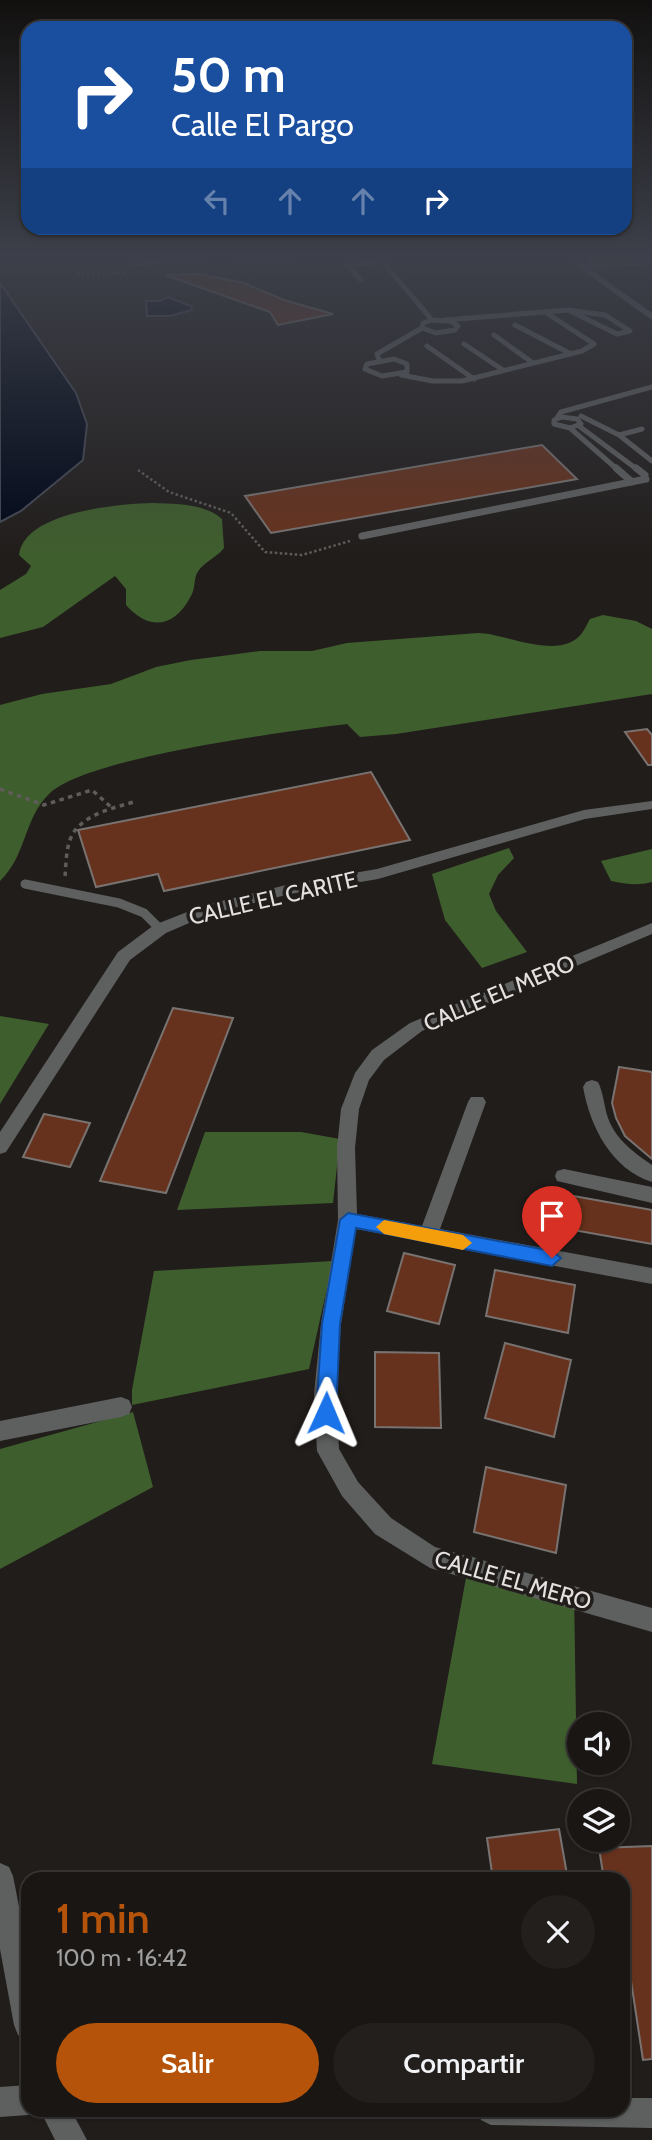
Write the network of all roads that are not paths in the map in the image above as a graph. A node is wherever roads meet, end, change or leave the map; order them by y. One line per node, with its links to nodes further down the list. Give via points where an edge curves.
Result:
1 (378, 357): 6 (lane)
2 (442, 357): 10 (lane)
3 (483, 357): 8 (lane)
4 (525, 357): 7 (lane)
5 (559, 357): 7 (lane)
6 (379, 360): 9 (lane, via 407,364 407,372); 9 (lane, via 367,364 367,372)
7 (533, 363): 8 (lane)
8 (503, 370): 10 (lane)
9 (401, 375): 10 (lane, via 433,381)
10 (474, 379)
11 (652, 387): 12 (lane)
12 (592, 404): 13 (lane, via 561,412); 14 (lane)
13 (557, 418): 14 (lane); 15 (lane, via 554,424)
14 (580, 421): 15 (lane); 17 (lane); 19 (lane)
15 (570, 428): 20 (lane)
16 (642, 429): 17 (lane)
17 (619, 435): 18 (lane)
18 (652, 461)
19 (649, 477): 20 (lane)
20 (632, 482): 21 (lane)
21 (362, 536)
22 (652, 805): 25 (street, CALLE EL CARITE, via 584,815 378,874 205,910)
23 (25, 884): 25 (lane, via 119,903 144,913)
24 (652, 928): 32 (street, CALLE EL MERO, via 416,1027 378,1055 361,1078 350,1109)
25 (160, 929): 28 (street, CALLE EL CARITE, via 124,956)
26 (592, 1087): 29 (street, via 602,1130 620,1152)
27 (477, 1102): 33 (street)
28 (0, 1147)
29 (652, 1175)
30 (564, 1176): 31 (street)
31 (652, 1195)
32 (348, 1220): 33 (street); 37 (street, CALLE EL MERO, via 325,1394 328,1451 350,1489 383,1526 430,1558)
33 (428, 1236): 34 (street)
34 (652, 1276)
35 (121, 1407): 36 (street)
36 (0, 1431)
37 (652, 1620)
38 (0, 1877): 39 (street)
39 (21, 1988)
40 (21, 2100): 41 (street)
41 (0, 2102)
42 (630, 2113): 43 (street)
43 (652, 2113)
44 (58, 2117): 45 (street)
45 (72, 2140)

